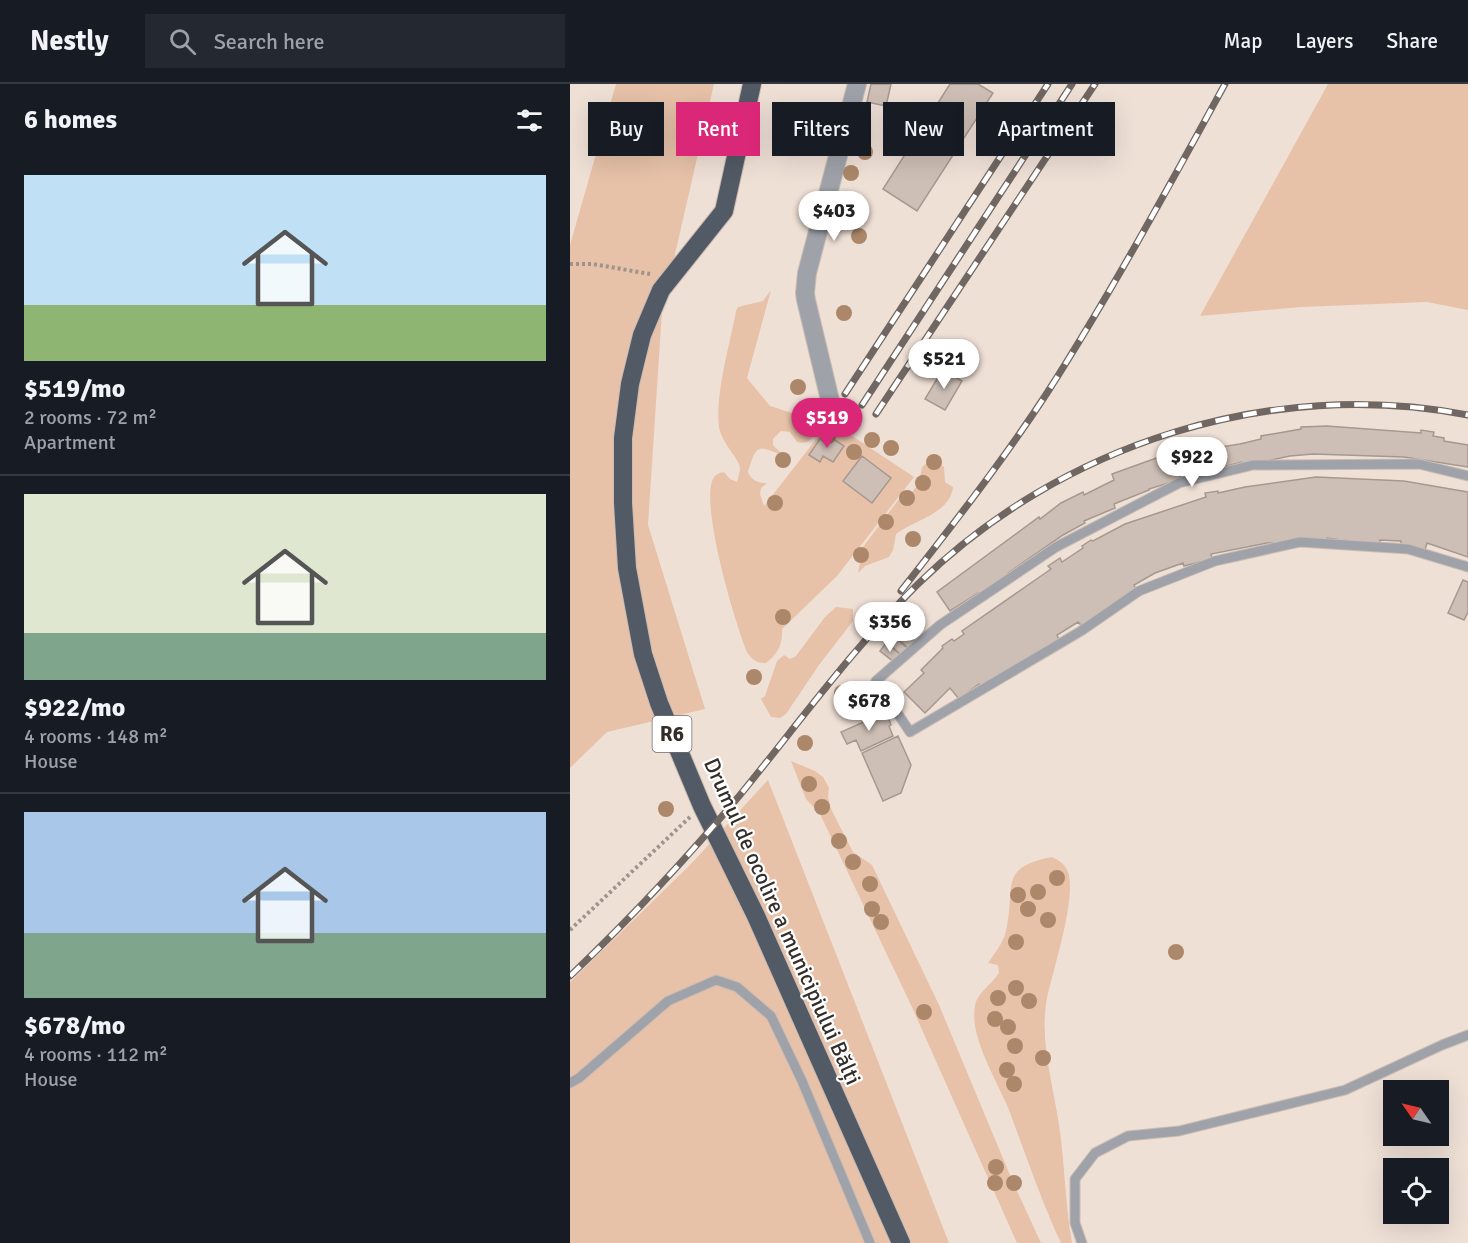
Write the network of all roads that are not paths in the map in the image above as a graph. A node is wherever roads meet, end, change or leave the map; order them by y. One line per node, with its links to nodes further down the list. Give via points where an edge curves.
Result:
1 (752, 84): 9 (highway, Drumul de ocolire a municipiului Bălți / R6, via 724,211 652,306 630,384 623,438 625,546 631,594 643,654 659,703)
2 (857, 84): 3 (street, via 805,293)
3 (830, 400)
4 (1468, 476): 5 (lane, via 1419,464 1264,464 1179,483 1056,547 940,625 876,681 910,732 1081,631 1139,591 1215,561 1300,542 1408,549)
5 (1468, 567)
6 (1468, 1035): 10 (lane, via 1346,1090 1179,1131 1128,1136 1095,1153 1076,1179 1075,1223)
7 (570, 1083): 8 (lane, via 668,1001 716,980 736,987 771,1016)
8 (870, 1243)
9 (901, 1243)
10 (1082, 1243)

